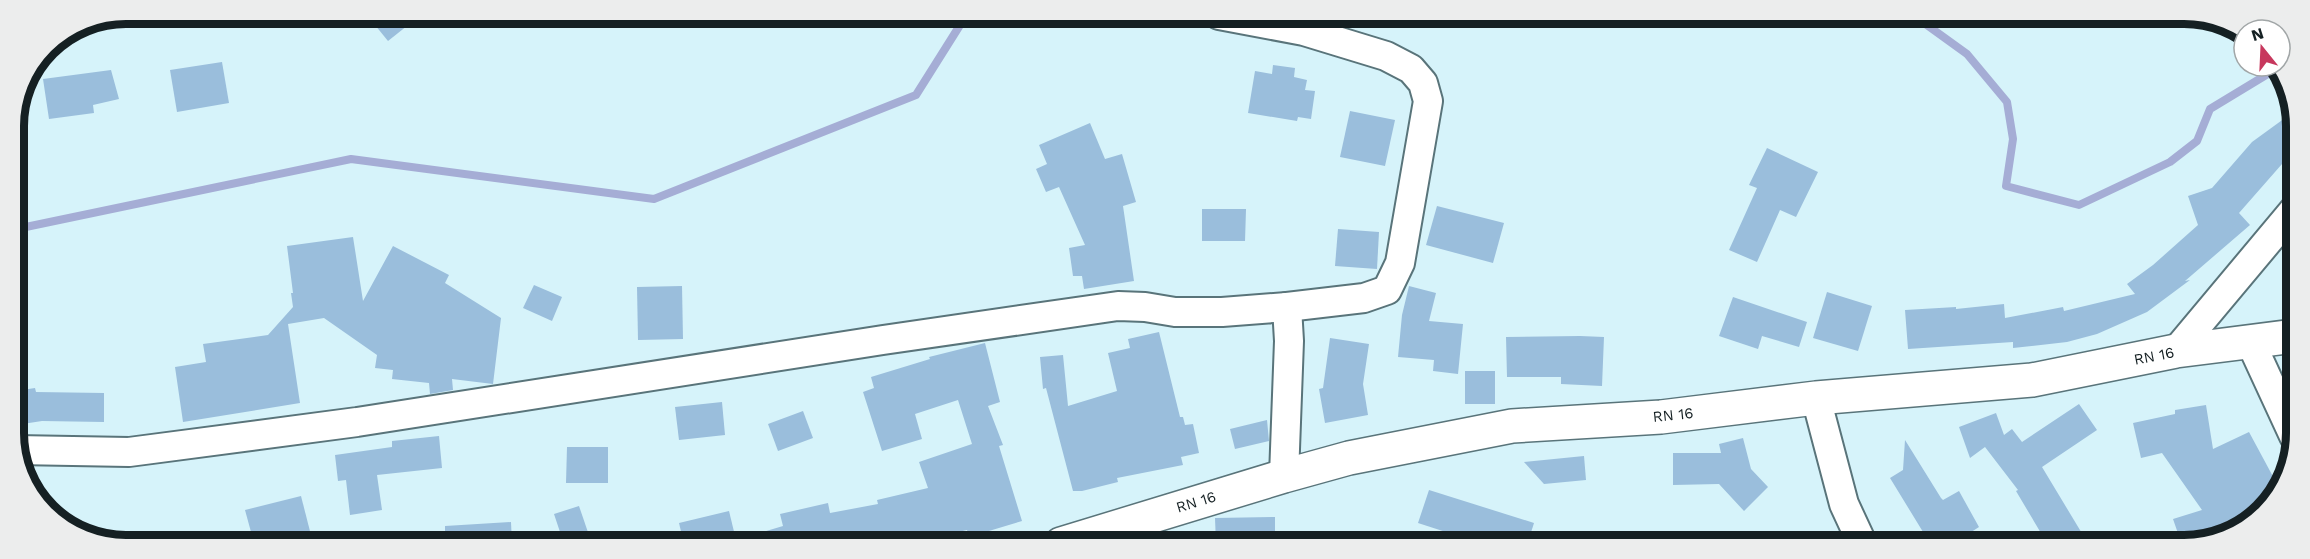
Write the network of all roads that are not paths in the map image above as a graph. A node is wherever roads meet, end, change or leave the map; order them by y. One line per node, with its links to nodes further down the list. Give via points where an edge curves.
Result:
1 (1267, 24): 3 (street, via 1386,56 1411,69 1423,83 1428,101 1400,263 1387,290 1364,298)
2 (2286, 220): 6 (street)
3 (1287, 308): 9 (street, via 1175,312 1118,306 357,422 129,452); 10 (street)
4 (2286, 337): 5 (main road, RN 16 / RN 16)
5 (2251, 343): 6 (main road, RN 16 / RN 16); 8 (street)
6 (2176, 351): 7 (main road, RN 16 / RN 16, via 2032,380)
7 (1816, 398): 10 (main road, RN 16 / RN 16, via 1661,417 1512,426 1349,458); 12 (street, via 1844,504)
8 (2286, 419)
9 (26, 450)
10 (1284, 476): 11 (main road, RN 16 / RN 16)
11 (1091, 535)
12 (1858, 535)

